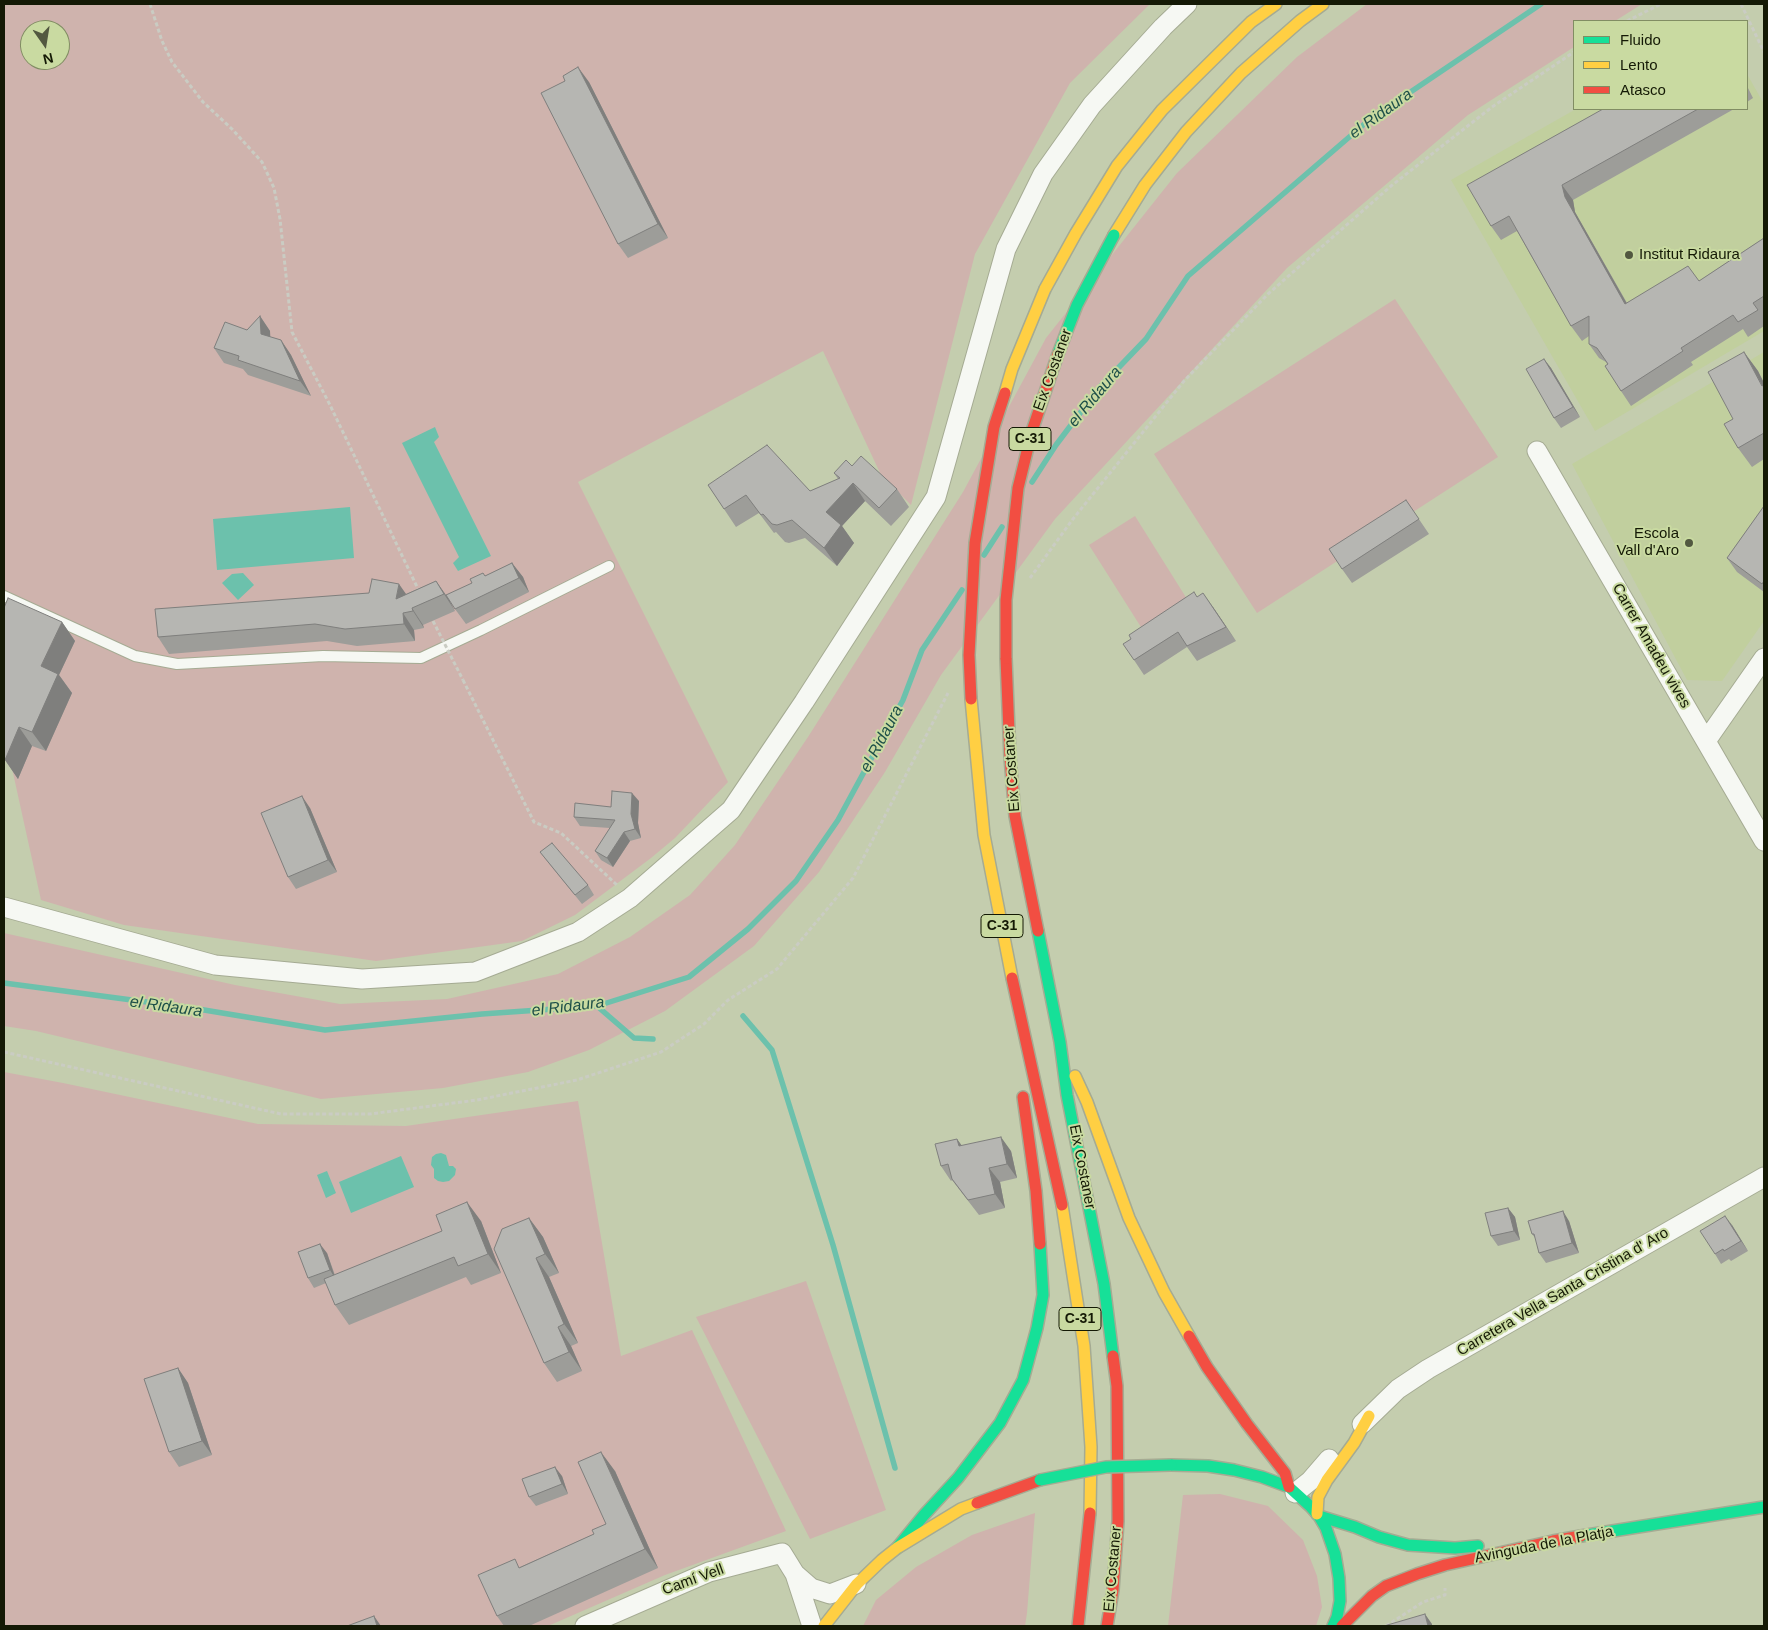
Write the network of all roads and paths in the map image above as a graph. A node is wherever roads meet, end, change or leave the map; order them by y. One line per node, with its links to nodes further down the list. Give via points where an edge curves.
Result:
1 (150, 4): 13 (path, via 172,62 203,102 262,162 274,188 292,332)
2 (1186, 4): 20 (street, via 1092,105 1043,174 1006,249 936,497 730,810)
3 (1276, 4): 22 (main road, Eix Costaner / C-31, bridge, via 1251,22 1162,110 1118,166 1046,289 1012,369 994,427 975,543 969,655 984,835)
4 (1323, 4): 23 (main road, Eix Costaner / C-31, bridge, via 1240,73 1186,132 1145,185 1077,305 1032,431 1018,488 1006,600 1010,757 1015,816)
5 (1661, 4): 7 (path)
6 (1741, 4): 8 (path)
7 (1629, 20)
8 (1764, 52)
9 (1573, 53): 12 (path, via 1492,107 1391,186 1268,294 1184,381 1073,519)
10 (1538, 451): 18 (street, Carrer Amadeu vives)
11 (609, 566): 14 (lane, via 421,658 323,656 177,664 135,656)
12 (1028, 581)
13 (420, 594)
14 (4, 596)
15 (429, 612): 20 (path, bridge, via 534,822 561,833)
16 (1764, 658): 18 (street)
17 (950, 690): 24 (path, via 852,878 778,969 728,1000 704,1024 662,1052 577,1080 477,1100 370,1114 281,1114)
18 (1706, 741): 19 (street, Carrer Amadeu vives)
19 (1764, 841)
20 (630, 898): 21 (street, via 578,932 475,972 362,979 215,965)
21 (4, 906)
22 (1019, 1016): 31 (main road, via 1024,1105 1036,1191 1041,1260 1043,1295 1037,1328 1023,1380 1000,1422 958,1478); 39 (main road, Eix Costaner / C-31, via 1057,1179 1084,1346 1091,1456 1090,1520)
23 (1060, 1042): 27 (main road, via 1087,1102 1129,1218 1164,1292 1207,1366 1285,1473); 40 (main road, Eix Costaner / C-31, via 1067,1095 1104,1284 1117,1386 1118,1520)
24 (4, 1052)
25 (1764, 1177): 26 (street, Carretera Vella Santa Cristina d' Aro, via 1428,1369)
26 (1369, 1416): 27 (street, Carretera Vella Santa Cristina d' Aro, via 1319,1471); 29 (main road, via 1318,1497)
27 (1292, 1490): 29 (main road); 31 (main road, bridge, via 1234,1470 1208,1466 1106,1467 1040,1480 998,1494 961,1509)
28 (1764, 1507): 30 (main road, Avinguda de la Platja)
29 (1318, 1515): 30 (main road, via 1408,1545 1455,1548); 41 (main road, via 1335,1554 1339,1578 1340,1600)
30 (1553, 1541): 32 (main road, Avinguda de la Platja)
31 (897, 1548): 34 (main road)
32 (1445, 1566): 42 (main road, Avinguda de la Platja, via 1386,1586); 43 (path, via 1445,1596 1423,1602)
33 (795, 1574): 34 (street, Camí Vell, via 811,1588 830,1594); 36 (street, Camí Vell, via 782,1553 709,1572); 37 (street, Camí Vell)
34 (857, 1584): 35 (main road)
35 (831, 1622): 38 (main road)
36 (585, 1626)
37 (811, 1626)
38 (824, 1626)
39 (1078, 1626)
40 (1108, 1626)
41 (1332, 1626)
42 (1342, 1626)
43 (1386, 1626)

